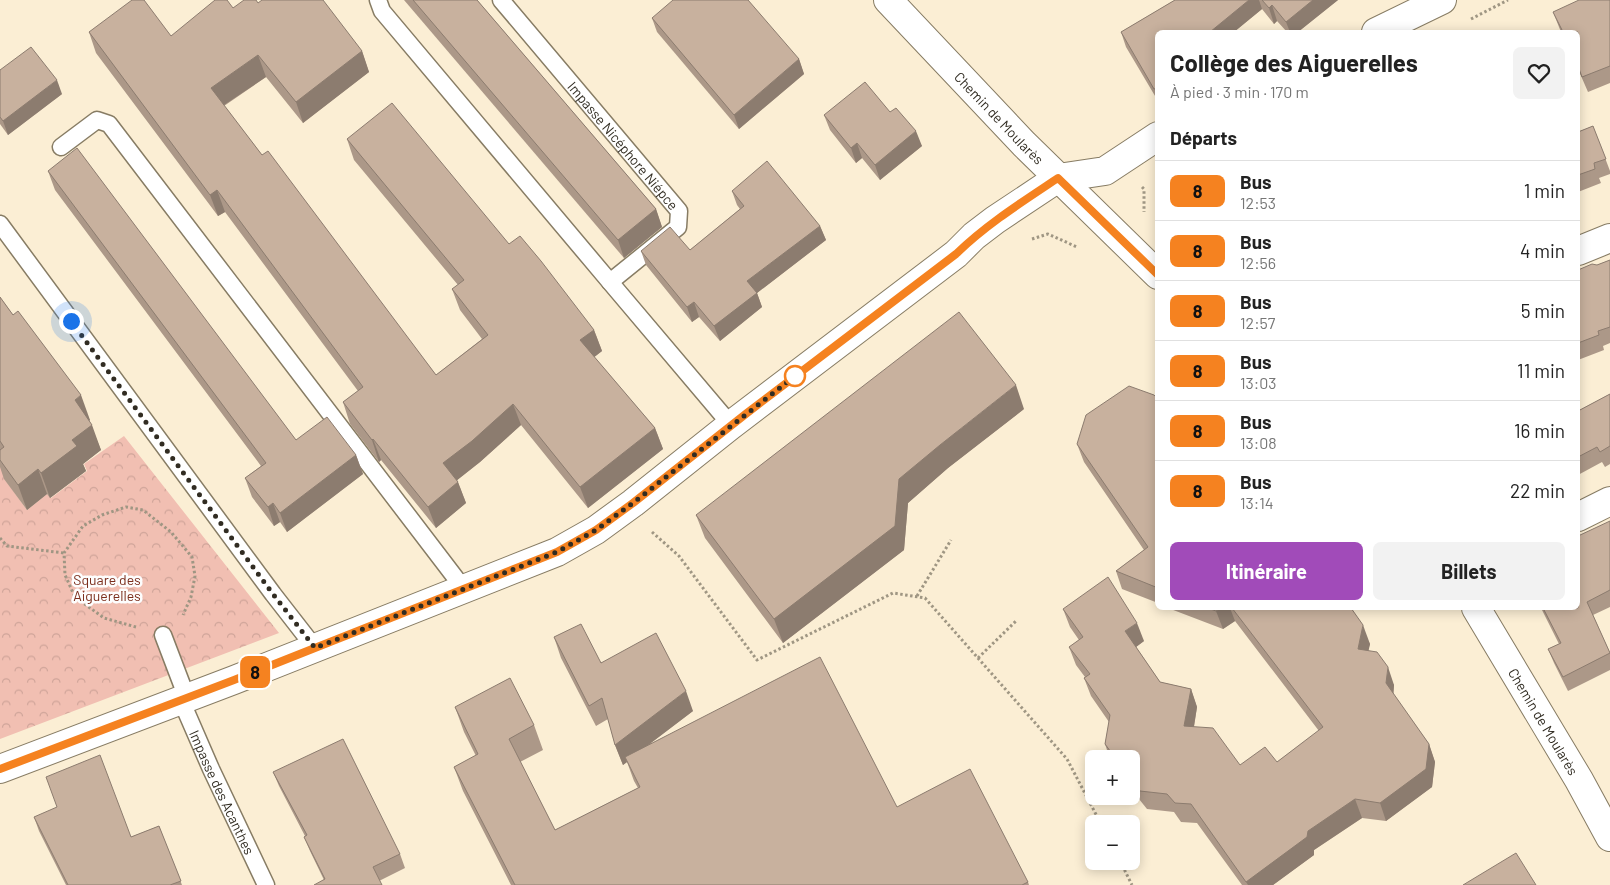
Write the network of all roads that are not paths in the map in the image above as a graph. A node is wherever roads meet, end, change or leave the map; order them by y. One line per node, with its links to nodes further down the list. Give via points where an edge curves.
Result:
1 (378, 0): 13 (lane, via 382,11)
2 (501, 0): 13 (lane, Impasse Nicéphore Niépce, via 680,211 678,227)
3 (888, 0): 8 (street, Chemin de Moularès)
4 (1442, 0): 5 (street)
5 (1380, 30)
6 (1155, 138): 8 (street, via 1105,171)
7 (61, 147): 17 (lane, via 97,120 110,124)
8 (1058, 178): 12 (street, Chemin de Moularès); 14 (street, via 994,220 956,254)
9 (0, 224): 20 (lane)
10 (1610, 238): 11 (street)
11 (1580, 250)
12 (1155, 272)
13 (610, 282): 14 (lane)
14 (731, 425): 17 (street, via 596,530 557,552)
15 (1610, 501): 16 (street)
16 (1580, 516)
17 (464, 589): 20 (street)
18 (1477, 610): 23 (street, Chemin de Moularès)
19 (163, 635): 21 (lane, Impasse des Acanthes)
20 (315, 648): 21 (street)
21 (184, 699): 22 (street); 24 (lane, Impasse des Acanthes, via 211,769)
22 (0, 769)
23 (1610, 837)
24 (266, 885)

